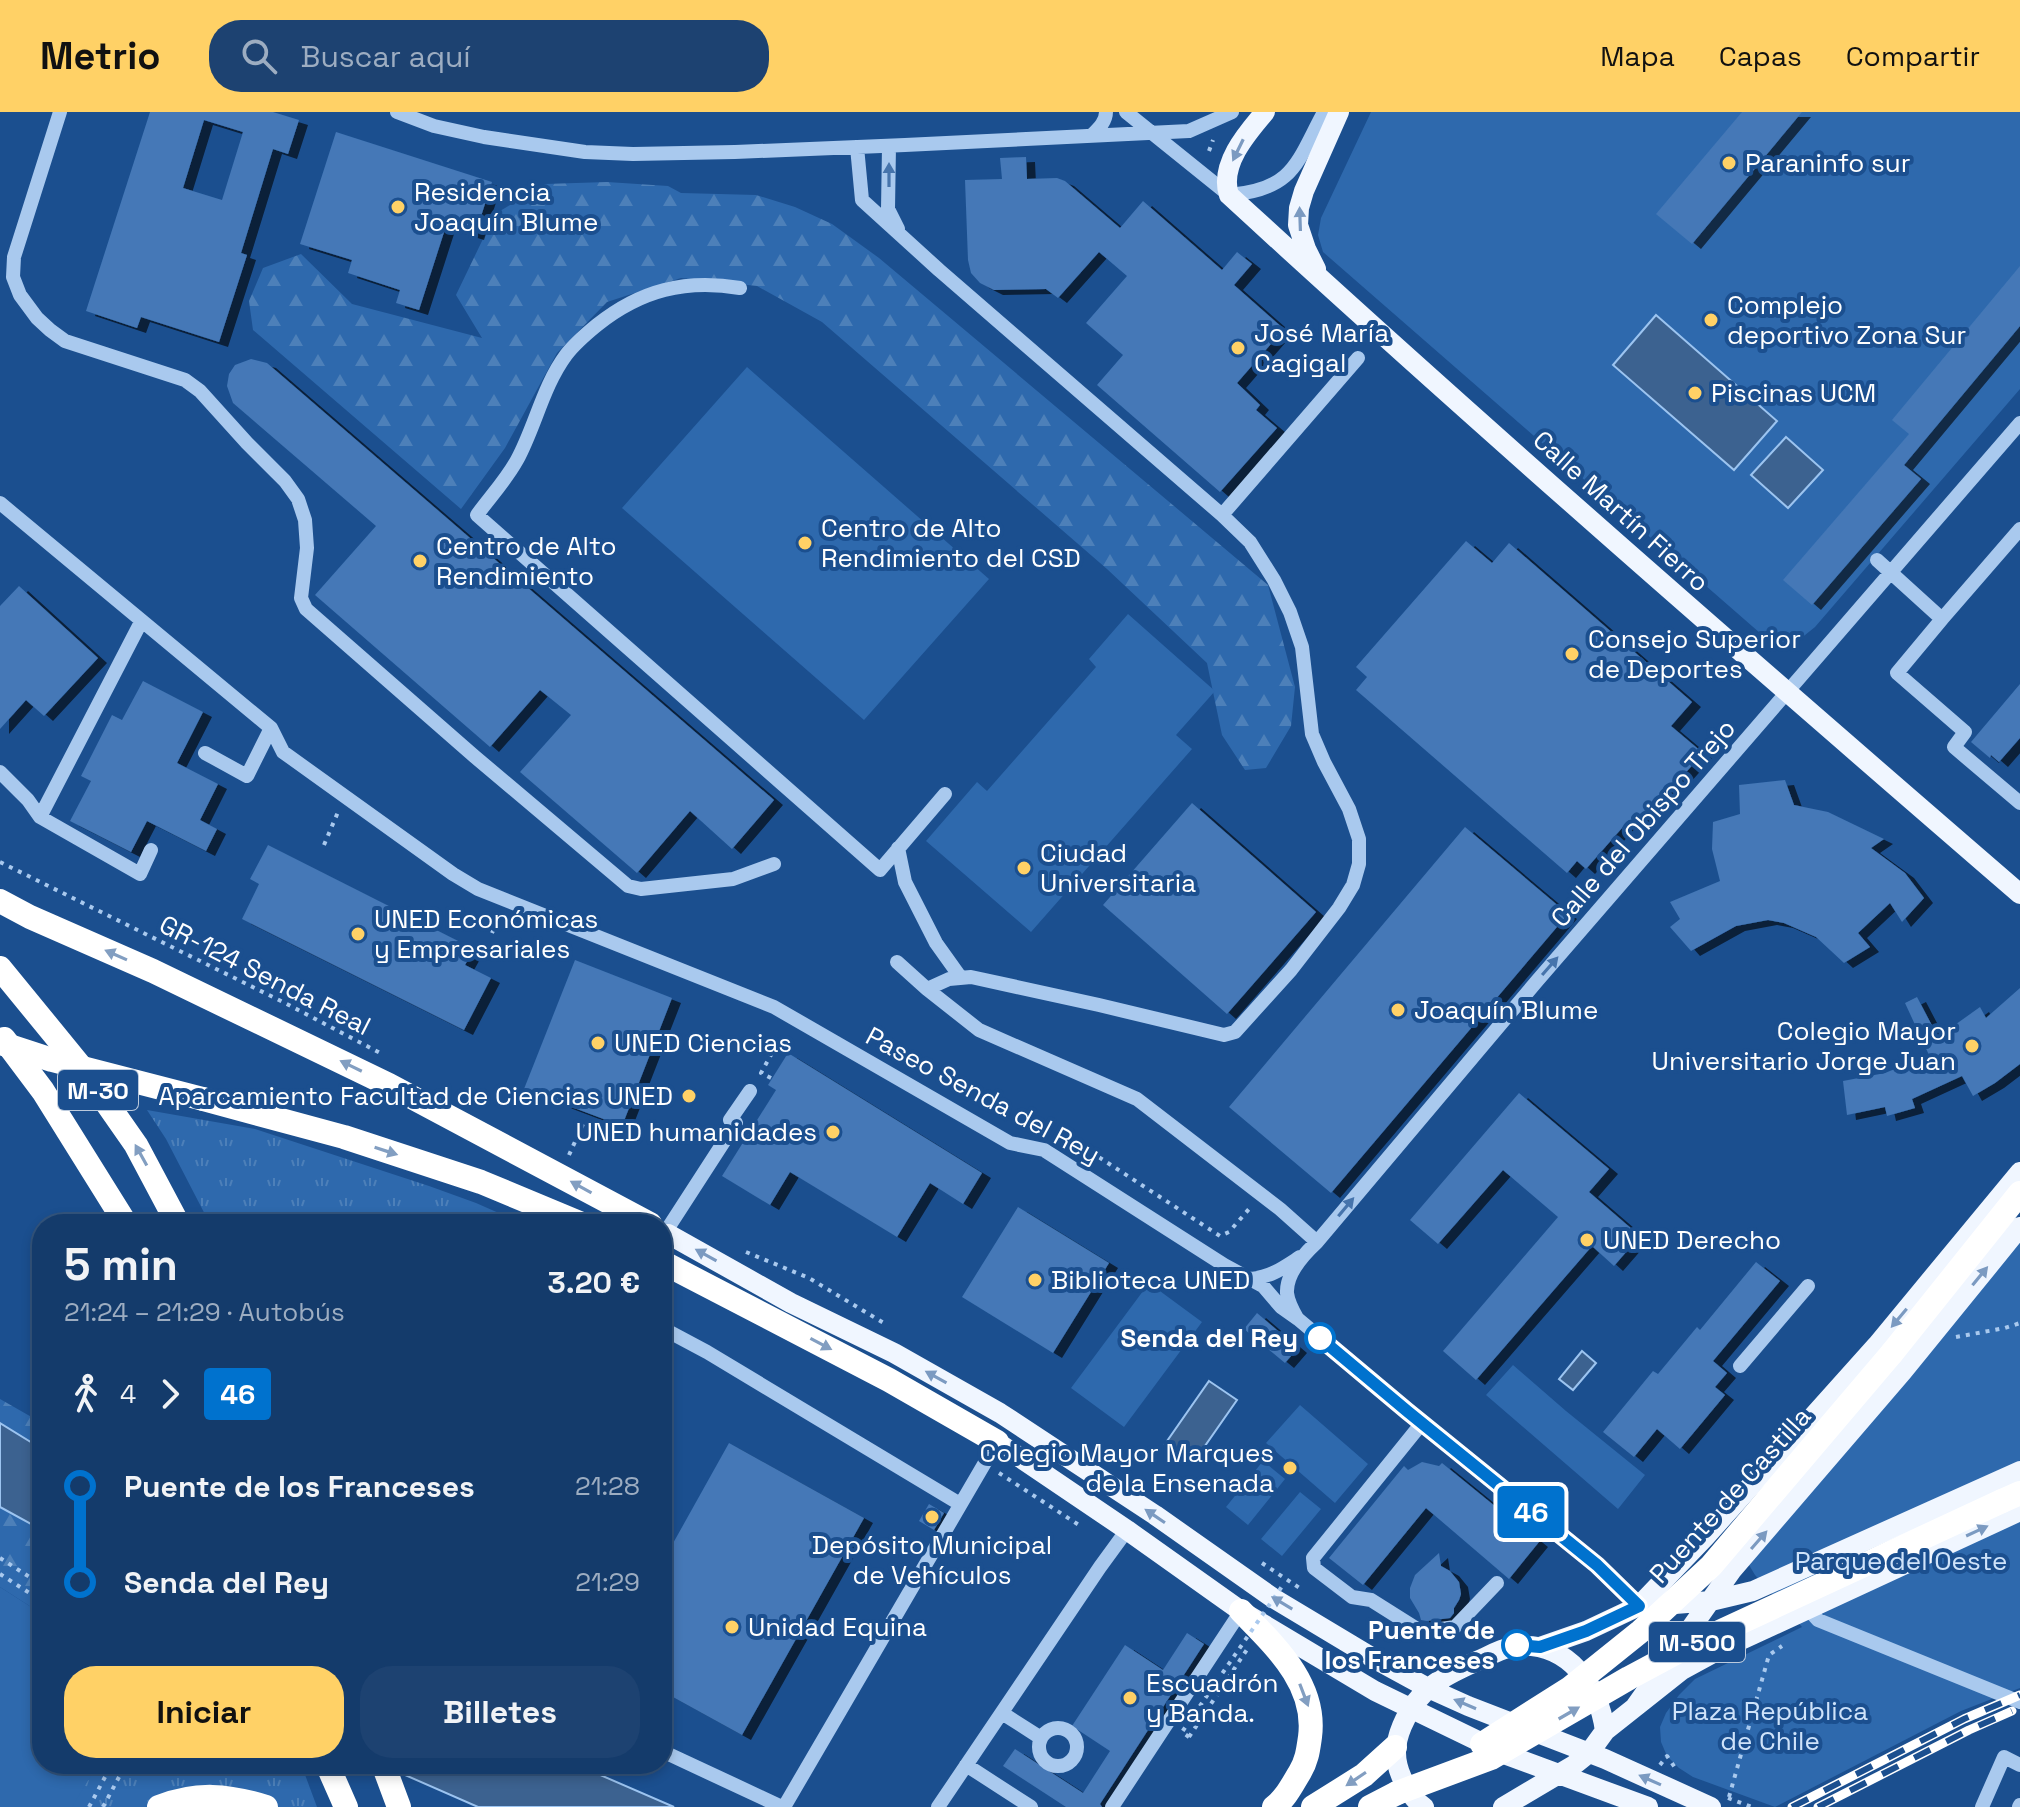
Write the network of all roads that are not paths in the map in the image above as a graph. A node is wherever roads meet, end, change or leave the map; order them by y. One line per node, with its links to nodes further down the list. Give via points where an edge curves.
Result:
1 (60, 112): 15 (street)
2 (397, 112): 12 (street, via 484,137 585,152)
3 (1106, 112): 10 (street)
4 (1126, 112): 9 (street)
5 (1232, 112): 9 (street, via 1189,131)
6 (1265, 112): 13 (main road, one-way to 13, via 1232,162)
7 (1324, 112): 13 (street, via 1287,176 1253,193)
8 (1339, 112): 17 (main road, one-way to 8, via 1312,262 1298,225 1304,191)
9 (1152, 132): 10 (street); 13 (street)
10 (1091, 136): 11 (street)
11 (889, 146): 12 (street); 14 (street, one-way to 11, via 888,209)
12 (857, 147): 14 (street, via 861,199)
13 (1229, 195): 17 (main road, Calle Martín Fierro)
14 (901, 237): 21 (street)
15 (6, 277): 36 (street, via 37,318 65,341 185,380 200,391 298,499 305,520 301,598 306,609 628,886 733,879)
16 (740, 288): 34 (street, via 680,286 643,296 585,335 566,355 516,461 477,515 880,870)
17 (1330, 288): 27 (main road, Calle Martín Fierro)
18 (1358, 358): 21 (street)
19 (2020, 423): 24 (street, Calle del Obispo Trejo)
20 (0, 503): 26 (street)
21 (1222, 515): 41 (street, via 1250,542 1290,612 1302,647 1312,734 1359,839 1353,885 1291,970 1235,1032 1224,1035)
22 (2020, 529): 25 (street)
23 (1877, 560): 24 (street)
24 (1891, 573): 25 (street); 27 (street, Calle del Obispo Trejo)
25 (1942, 619): 32 (street, via 1897,673 1965,732 1954,747)
26 (141, 622): 28 (street); 33 (street)
27 (1787, 693): 37 (main road, Calle Martín Fierro); 55 (street, Calle del Obispo Trejo, one-way to 27)
28 (271, 728): 29 (street, via 247,776); 59 (street, Paseo Senda del Rey, via 283,752 478,889 774,1007 1010,1143 1044,1150)
29 (205, 753)
30 (0, 772): 33 (street)
31 (945, 794): 34 (street)
32 (2020, 803)
33 (40, 817): 35 (street, via 140,874)
34 (898, 848): 41 (street, via 905,882)
35 (151, 850)
36 (774, 864)
37 (2020, 894)
38 (0, 901): 51 (highway, one-way to 38, via 389,1085)
39 (897, 962): 42 (street)
40 (0, 968): 49 (highway, M-30, one-way to 40, via 136,1145 94,1084)
41 (961, 978): 42 (street)
42 (927, 989): 55 (street, via 979,1030 1137,1099)
43 (0, 1034): 48 (highway, M-30, via 43,1091)
44 (0, 1043): 50 (highway, one-way to 50, bridge, via 344,1137 481,1182)
45 (750, 1091): 52 (street, via 730,1120 736,1123)
46 (2020, 1172): 73 (main road, one-way to 73, via 1867,1356)
47 (2020, 1193): 93 (highway, Puente de Castilla / M-500, bridge, via 1711,1566 1570,1688)
48 (120, 1214)
49 (173, 1214)
50 (558, 1214)
51 (632, 1214)
52 (672, 1222)
53 (2020, 1227): 72 (main road, one-way to 53)
54 (672, 1236): 78 (main road, one-way to 54, via 1273,1598 1000,1413)
55 (1317, 1242): 56 (street, Calle del Obispo Trejo)
56 (1303, 1255): 59 (street, Calle del Obispo Trejo, via 1274,1274); 62 (street, Calle del Obispo Trejo, via 1287,1292)
57 (672, 1267): 61 (highway)
58 (672, 1276): 61 (highway)
59 (1250, 1279): 62 (street, Paseo Senda del Rey)
60 (1808, 1286): 64 (street)
61 (753, 1308): 66 (highway, one-way to 66)
62 (1298, 1319): 65 (street, Paseo Senda del Rey)
63 (672, 1333): 69 (street)
64 (1740, 1366)
65 (1422, 1423): 71 (street, via 1313,1558 1314,1568 1352,1597 1371,1600 1427,1631 1455,1627); 73 (street, Paseo Senda del Rey, via 1597,1565)
66 (997, 1442): 69 (street); 70 (main road)
67 (2020, 1471): 72 (main road, via 1753,1591)
68 (2014, 1502): 74 (main road, one-way to 68); 93 (highway, M-500, one-way to 68, bridge, via 1491,1758 1685,1648)
69 (960, 1504): 99 (street)
70 (1127, 1530): 75 (main road); 82 (street)
71 (1497, 1583)
72 (1711, 1601): 73 (main road); 77 (main road)
73 (1639, 1606): 76 (main road); 77 (street, Paseo Senda del Rey, via 1658,1626 1664,1642)
74 (1808, 1609): 79 (street, via 1818,1620); 80 (main road, via 1682,1670)
75 (1241, 1611): 81 (main road); 102 (street); 103 (highway, one-way to 103, via 1292,1668 1307,1697 1312,1724 1307,1759 1283,1801)
76 (1540, 1647): 78 (main road, via 1517,1645); 83 (main road, via 1567,1659 1591,1685)
77 (1654, 1680): 80 (main road)
78 (1428, 1688): 81 (main road); 86 (main road, one-way to 78)
79 (2020, 1702)
80 (1635, 1707): 83 (main road)
81 (1410, 1708): 85 (main road); 92 (main road)
82 (1002, 1713): 84 (street); 88 (street)
83 (1605, 1731): 86 (main road)
84 (1041, 1738)
85 (1395, 1747): 104 (highway, one-way to 104, via 1364,1775); 106 (main road, via 1407,1788)
86 (1589, 1753): 92 (main road); 94 (main road, one-way to 86)
87 (672, 1756): 99 (street)
88 (966, 1765): 100 (street); 101 (street)
89 (2020, 1765): 109 (street, via 2004,1757)
90 (331, 1774): 97 (highway)
91 (387, 1774): 98 (highway, bridge)
92 (1558, 1775): 107 (main road); 108 (main road)
93 (1397, 1793): 105 (highway, M-500)
94 (1720, 1803)
95 (159, 1807): 96 (highway, via 204,1796)
96 (266, 1807)
97 (346, 1807)
98 (399, 1807)
99 (783, 1807)
100 (938, 1807)
101 (1031, 1807)
102 (1112, 1807)
103 (1274, 1807)
104 (1313, 1807)
105 (1370, 1807)
106 (1424, 1807)
107 (1503, 1807)
108 (1648, 1807)
109 (1982, 1807)

